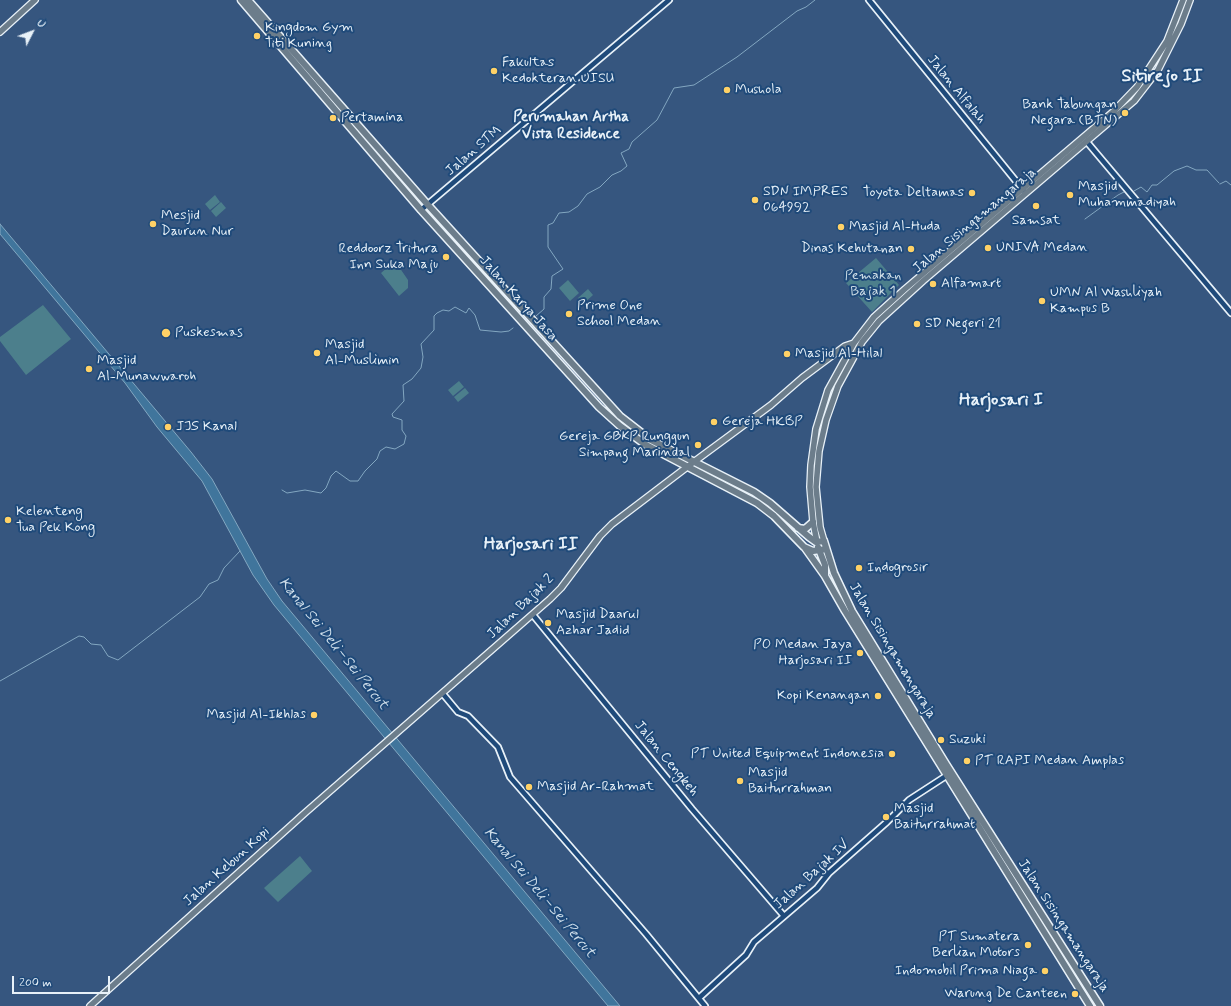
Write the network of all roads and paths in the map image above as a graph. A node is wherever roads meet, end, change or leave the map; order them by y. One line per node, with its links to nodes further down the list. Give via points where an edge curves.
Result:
1 (35, 0): 10 (main road)
2 (236, 0): 12 (highway, via 288,58)
3 (241, 0): 12 (highway, Jalan Karya Jasa)
4 (248, 0): 12 (highway, Jalan Karya Jasa)
5 (253, 0): 12 (highway)
6 (669, 0): 16 (street, Jalan STM)
7 (869, 0): 14 (street, Jalan Alfalah)
8 (1183, 0): 11 (main road, Jalan Sisingamangaraja)
9 (1190, 0): 11 (main road, Jalan Sisingamangaraja, via 1181,24)
10 (0, 32)
11 (1155, 68): 13 (main road, Jalan Sisingamangaraja, via 1134,101); 14 (main road, Jalan Sisingamangaraja, via 1114,110)
12 (312, 77): 16 (highway, Jalan Karya Jasa); 17 (highway, Jalan Karya Jasa)
13 (1086, 142): 15 (main road, Jalan Sisingamangaraja); 18 (street)
14 (1022, 188): 15 (street, Jalan Alfalah); 19 (main road, Jalan Sisingamangaraja, via 874,317)
15 (1026, 193): 19 (main road, Jalan Sisingamangaraja, via 899,302)
16 (428, 205): 17 (street, Jalan STM); 21 (highway, Jalan Karya Jasa)
17 (421, 210): 22 (highway, Jalan Karya Jasa)
18 (1231, 313)
19 (860, 340): 20 (main road, Jalan Sisingamangaraja)
20 (856, 345): 23 (main road, Jalan Bajak 2, via 849,343); 24 (main road, Jalan Sisingamangaraja); 29 (main road, Jalan Sisingamangaraja, via 836,391 819,451 816,487)
21 (558, 349): 22 (highway); 25 (highway, Jalan Karya Jasa, via 637,430)
22 (553, 354): 26 (highway, Jalan Karya Jasa, via 599,407 620,426 646,445)
23 (831, 357): 24 (main road, via 836,359); 25 (main road, Jalan Bajak 2)
24 (840, 366): 27 (main road, Jalan Sisingamangaraja, via 828,390 816,429 810,487)
25 (694, 462): 26 (main road, Jalan Bajak 2); 28 (highway, Jalan Karya Jasa, via 754,492)
26 (687, 466): 30 (highway, Jalan Karya Jasa, via 765,509); 34 (main road, Jalan Bajak 2, via 612,524 561,588)
27 (813, 522): 28 (highway, via 805,529); 29 (main road, Jalan Sisingamangaraja)
28 (798, 528): 29 (highway, Jalan Karya Jasa)
29 (820, 542): 31 (highway, Jalan Sisingamangaraja); 32 (highway, Jalan Sisingamangaraja)
30 (804, 547): 32 (highway, Jalan Karya Jasa); 33 (highway)
31 (826, 549): 32 (highway); 43 (highway, Jalan Sisingamangaraja, via 835,577 852,611)
32 (819, 551): 33 (highway, Jalan Sisingamangaraja, via 825,565)
33 (825, 576): 37 (highway, Jalan Sisingamangaraja)
34 (532, 615): 35 (main road, Jalan Bajak 2); 38 (street, Jalan Cengkeh)
35 (443, 694): 36 (main road, Jalan Bajak 2); 39 (street, via 458,712 471,719 498,747 510,777)
36 (401, 729): 40 (main road, Jalan Kebun Kopi)
37 (946, 776): 38 (street, Jalan Bajak IV, via 909,800); 42 (highway, Jalan Sisingamangaraja)
38 (784, 916): 39 (street, Jalan Bajak IV, via 758,938 746,955)
39 (699, 998): 41 (street)
40 (90, 1006)
41 (705, 1006)
42 (1090, 1006)
43 (1100, 1006)

